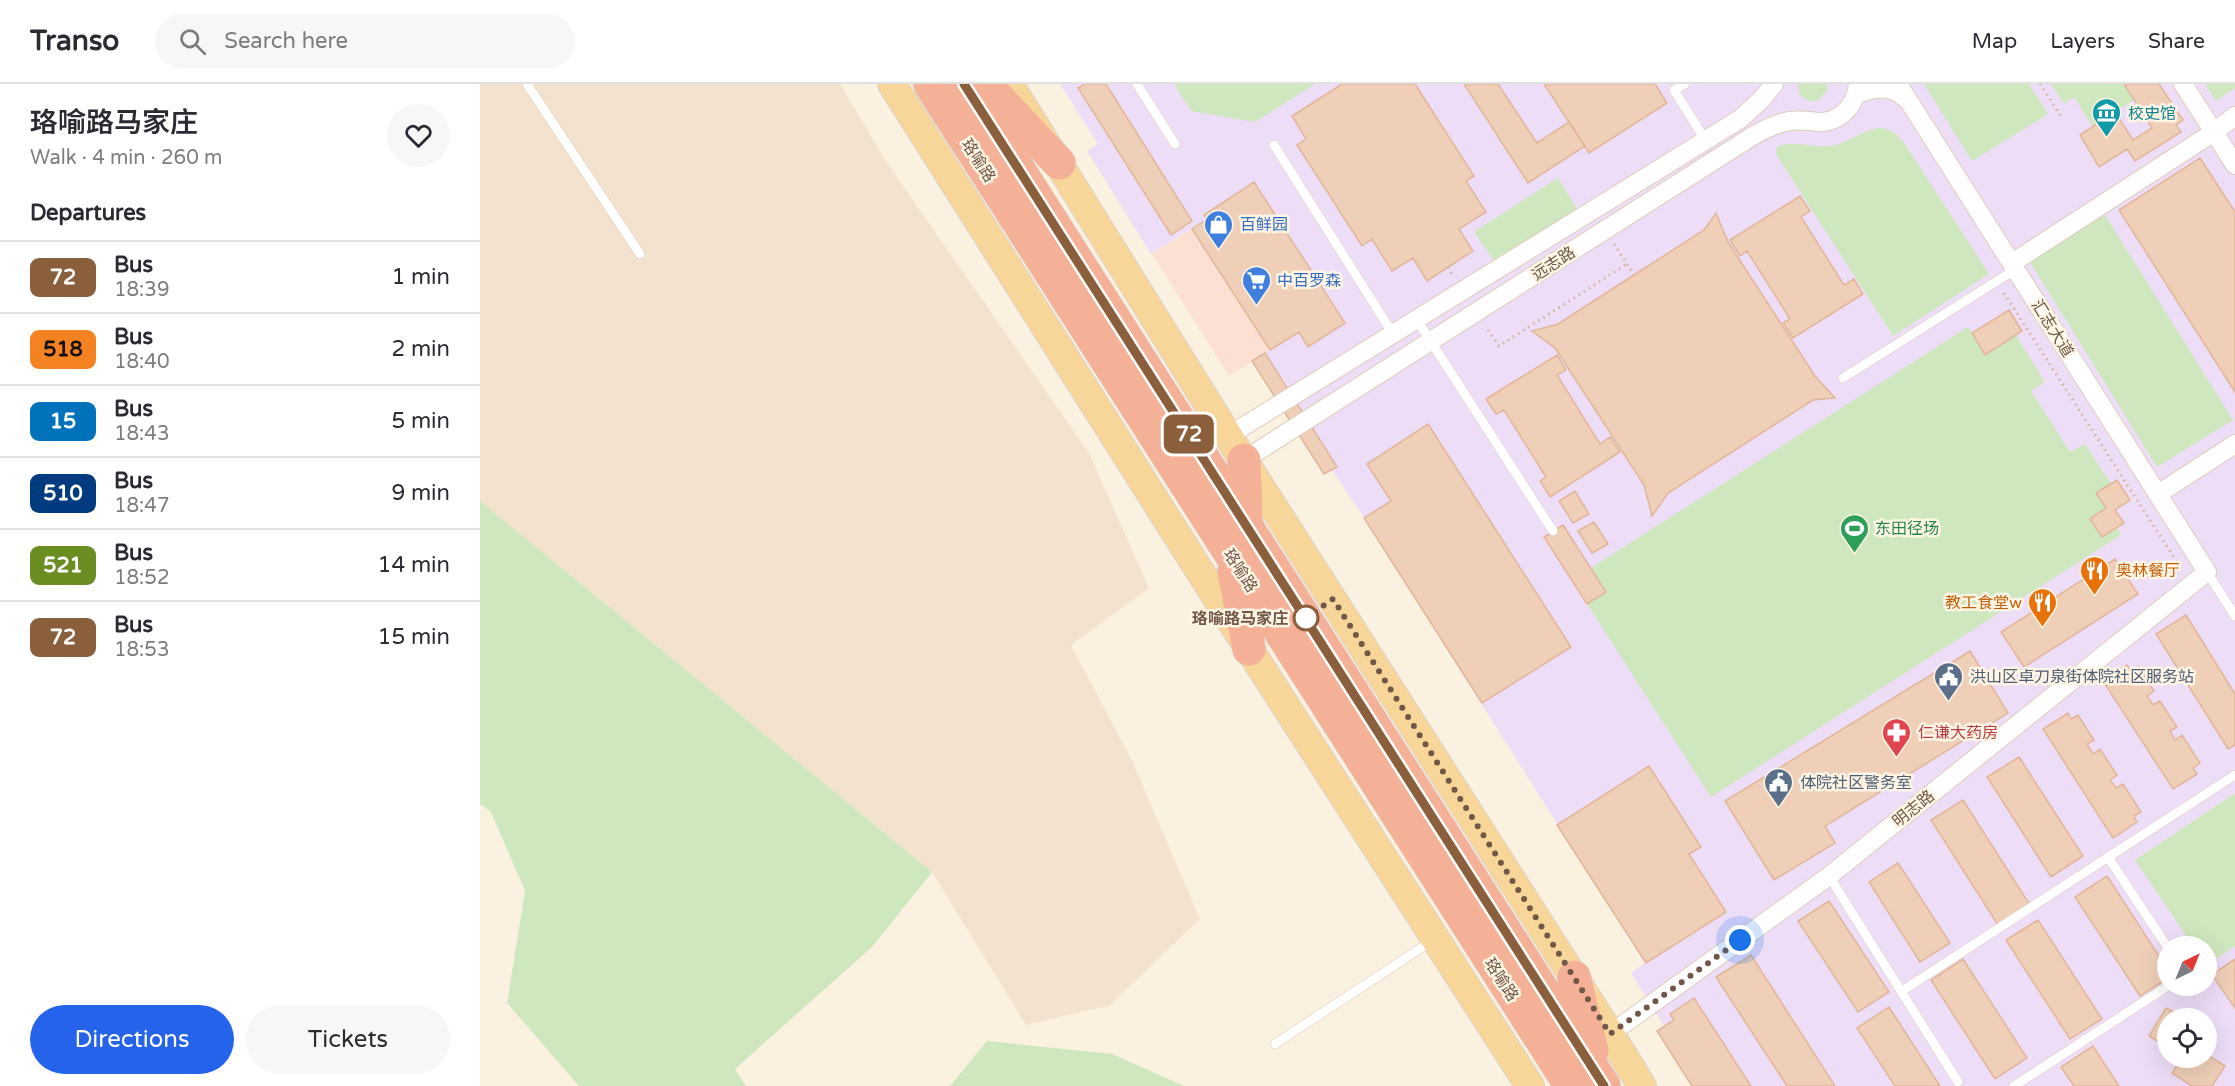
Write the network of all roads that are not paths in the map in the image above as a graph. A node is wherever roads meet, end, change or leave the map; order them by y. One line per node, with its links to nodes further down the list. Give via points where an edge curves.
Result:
1 (527, 84): 21 (lane)
2 (892, 84): 35 (main road)
3 (930, 84): 32 (highway, 珞喻路)
4 (964, 84): 30 (highway, 珞喻路)
5 (985, 84): 19 (highway)
6 (1009, 84): 19 (main road)
7 (1137, 84): 17 (lane)
8 (1685, 84): 16 (lane, via 1674,90)
9 (1774, 84): 16 (street, 远志路, via 1749,112)
10 (1898, 84): 13 (street, 汇志大道)
11 (2183, 84): 15 (street)
12 (1857, 89): 13 (street, via 1888,88 1898,91); 25 (street, 远志路, via 1845,112 1831,120 1791,120 1763,130)
13 (1911, 105): 22 (street, 汇志大道)
14 (2235, 116): 15 (street)
15 (2214, 132): 20 (street); 22 (street)
16 (1706, 141): 23 (street, 远志路)
17 (1175, 144)
18 (1274, 145): 24 (lane)
19 (1059, 163): 28 (main road)
20 (2235, 165)
21 (640, 254)
22 (2014, 266): 26 (lane, via 1997,281); 29 (street, 汇志大道)
23 (1417, 320): 24 (street, 远志路); 25 (lane)
24 (1393, 334): 28 (street, 远志路)
25 (1431, 341): 28 (street, 远志路); 31 (lane)
26 (1843, 378)
27 (2235, 444): 29 (street)
28 (1236, 448): 30 (highway); 41 (main road)
29 (2158, 494): 33 (street, 汇志大道)
30 (1246, 523): 47 (highway, 珞喻路)
31 (1553, 531)
32 (1230, 552): 35 (highway); 47 (highway, 珞喻路)
33 (2207, 572): 34 (lane); 38 (street, 明志路)
34 (2235, 616)
35 (1249, 649): 40 (main road)
36 (2235, 775): 37 (lane)
37 (2108, 857): 39 (lane); 42 (lane)
38 (1829, 876): 42 (lane); 44 (street, 明志路)
39 (2160, 936)
40 (1436, 938): 45 (lane); 48 (main road)
41 (1574, 977): 44 (main road); 47 (highway)
42 (1902, 991): 46 (lane)
43 (2157, 994): 50 (lane)
44 (1610, 1034): 49 (main road)
45 (1275, 1044)
46 (1958, 1082)
47 (1591, 1083)
48 (1530, 1086)
49 (1642, 1086)
50 (2014, 1086)

